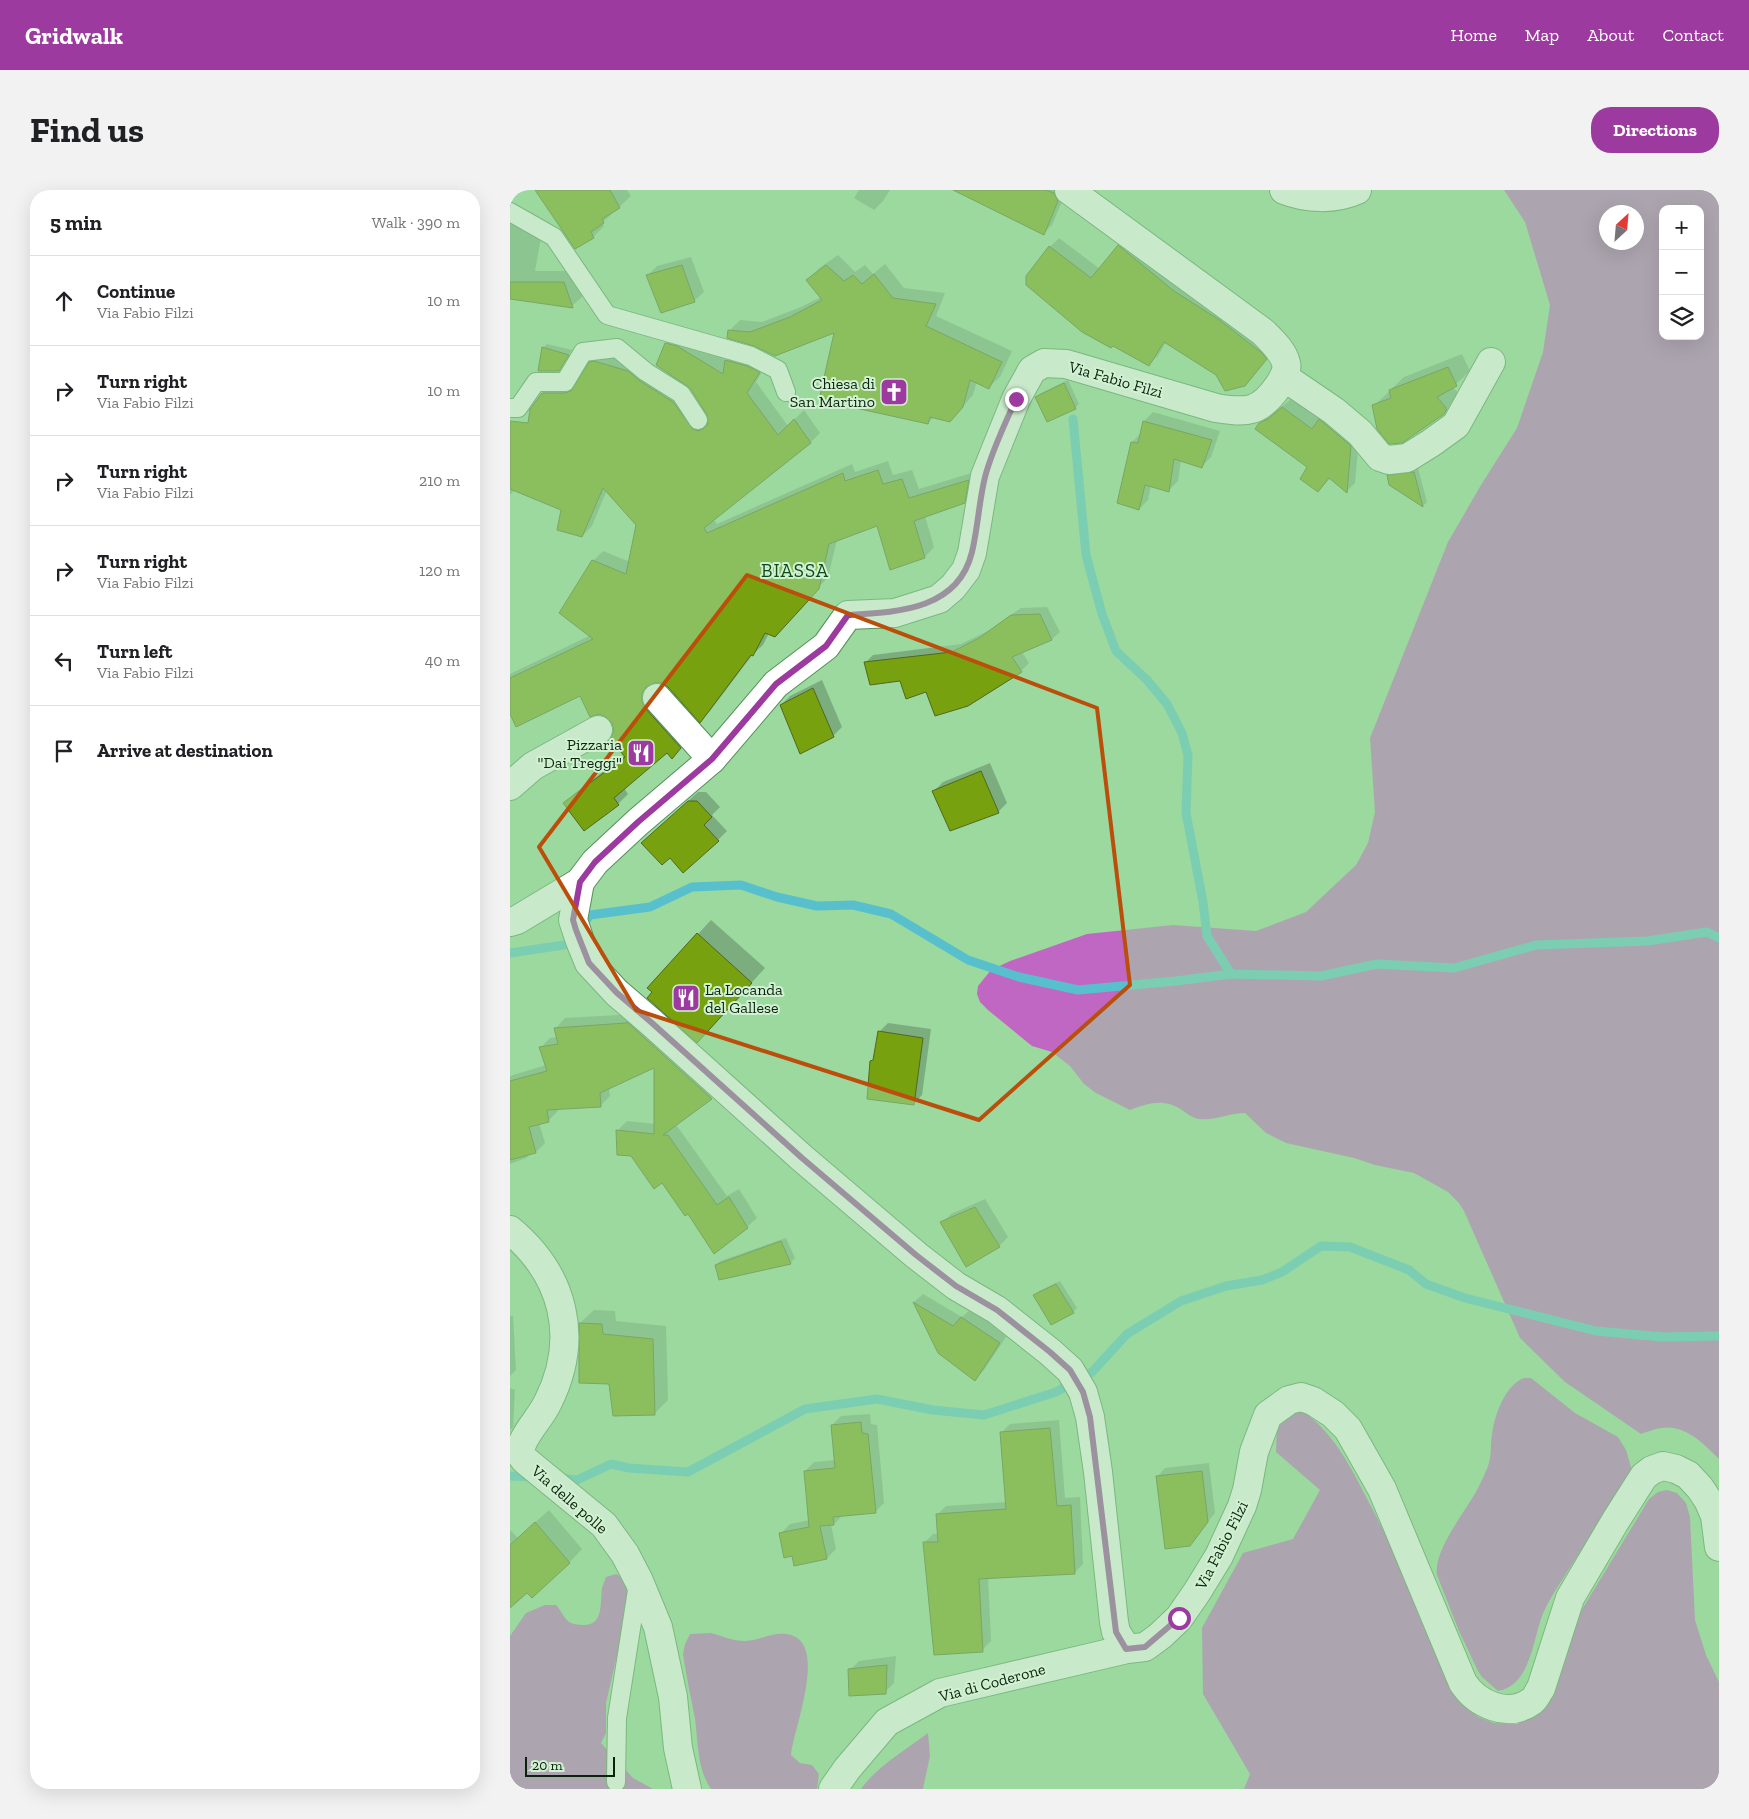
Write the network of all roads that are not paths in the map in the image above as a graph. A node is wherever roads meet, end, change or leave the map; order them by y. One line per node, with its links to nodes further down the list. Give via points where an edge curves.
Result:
1 (1069, 190): 6 (street, via 1263,332 1276,345 1286,364)
2 (1284, 190): 3 (street, via 1323,198)
3 (1357, 190)
4 (510, 212): 7 (lane, via 554,237 607,315 751,356 778,370)
5 (1491, 362): 6 (street, via 1456,425 1407,458 1389,460 1380,456 1334,411)
6 (1284, 377): 12 (street, Via Fabio Filzi, via 1267,401 1257,408 1238,411 1216,408 1066,364 1044,362 1032,370 1006,421 985,476 972,552 966,570 953,587 939,599 895,613 848,615 826,646 776,684)
7 (786, 392)
8 (510, 408): 9 (lane, via 518,408 536,382 565,382 583,352 617,348 646,372 681,394)
9 (698, 420)
10 (658, 698): 12 (street)
11 (598, 730): 13 (street, via 533,766)
12 (712, 759): 14 (street, Via Fabio Filzi, via 614,843)
13 (510, 786)
14 (580, 882): 15 (street); 19 (street, Via Fabio Filzi, via 573,920 580,941 589,963 617,993 916,1255 956,1286 997,1310 1070,1370 1083,1392 1090,1417 1114,1622)
15 (510, 922)
16 (510, 1230): 18 (street, Via delle polle, via 526,1244 549,1274 560,1300 565,1330 557,1382 548,1403 521,1445 521,1454 604,1525 625,1554)
17 (1719, 1547): 19 (street, Via Fabio Filzi, via 1715,1516 1700,1488 1688,1475 1676,1469 1663,1466 1652,1470 1644,1476 1570,1598 1541,1688 1533,1700 1520,1707 1489,1705 1470,1693 1463,1683 1382,1489 1348,1429 1333,1414 1301,1397 1289,1400 1268,1415 1254,1452 1242,1506 1198,1592 1179,1618 1160,1636 1145,1647)
18 (638, 1581): 20 (lane, via 617,1718); 21 (street, Via delle polle, via 658,1627)
19 (1126, 1649): 22 (street, Via di Coderone, via 940,1693 887,1722)
20 (616, 1782)
21 (687, 1789)
22 (833, 1789)

